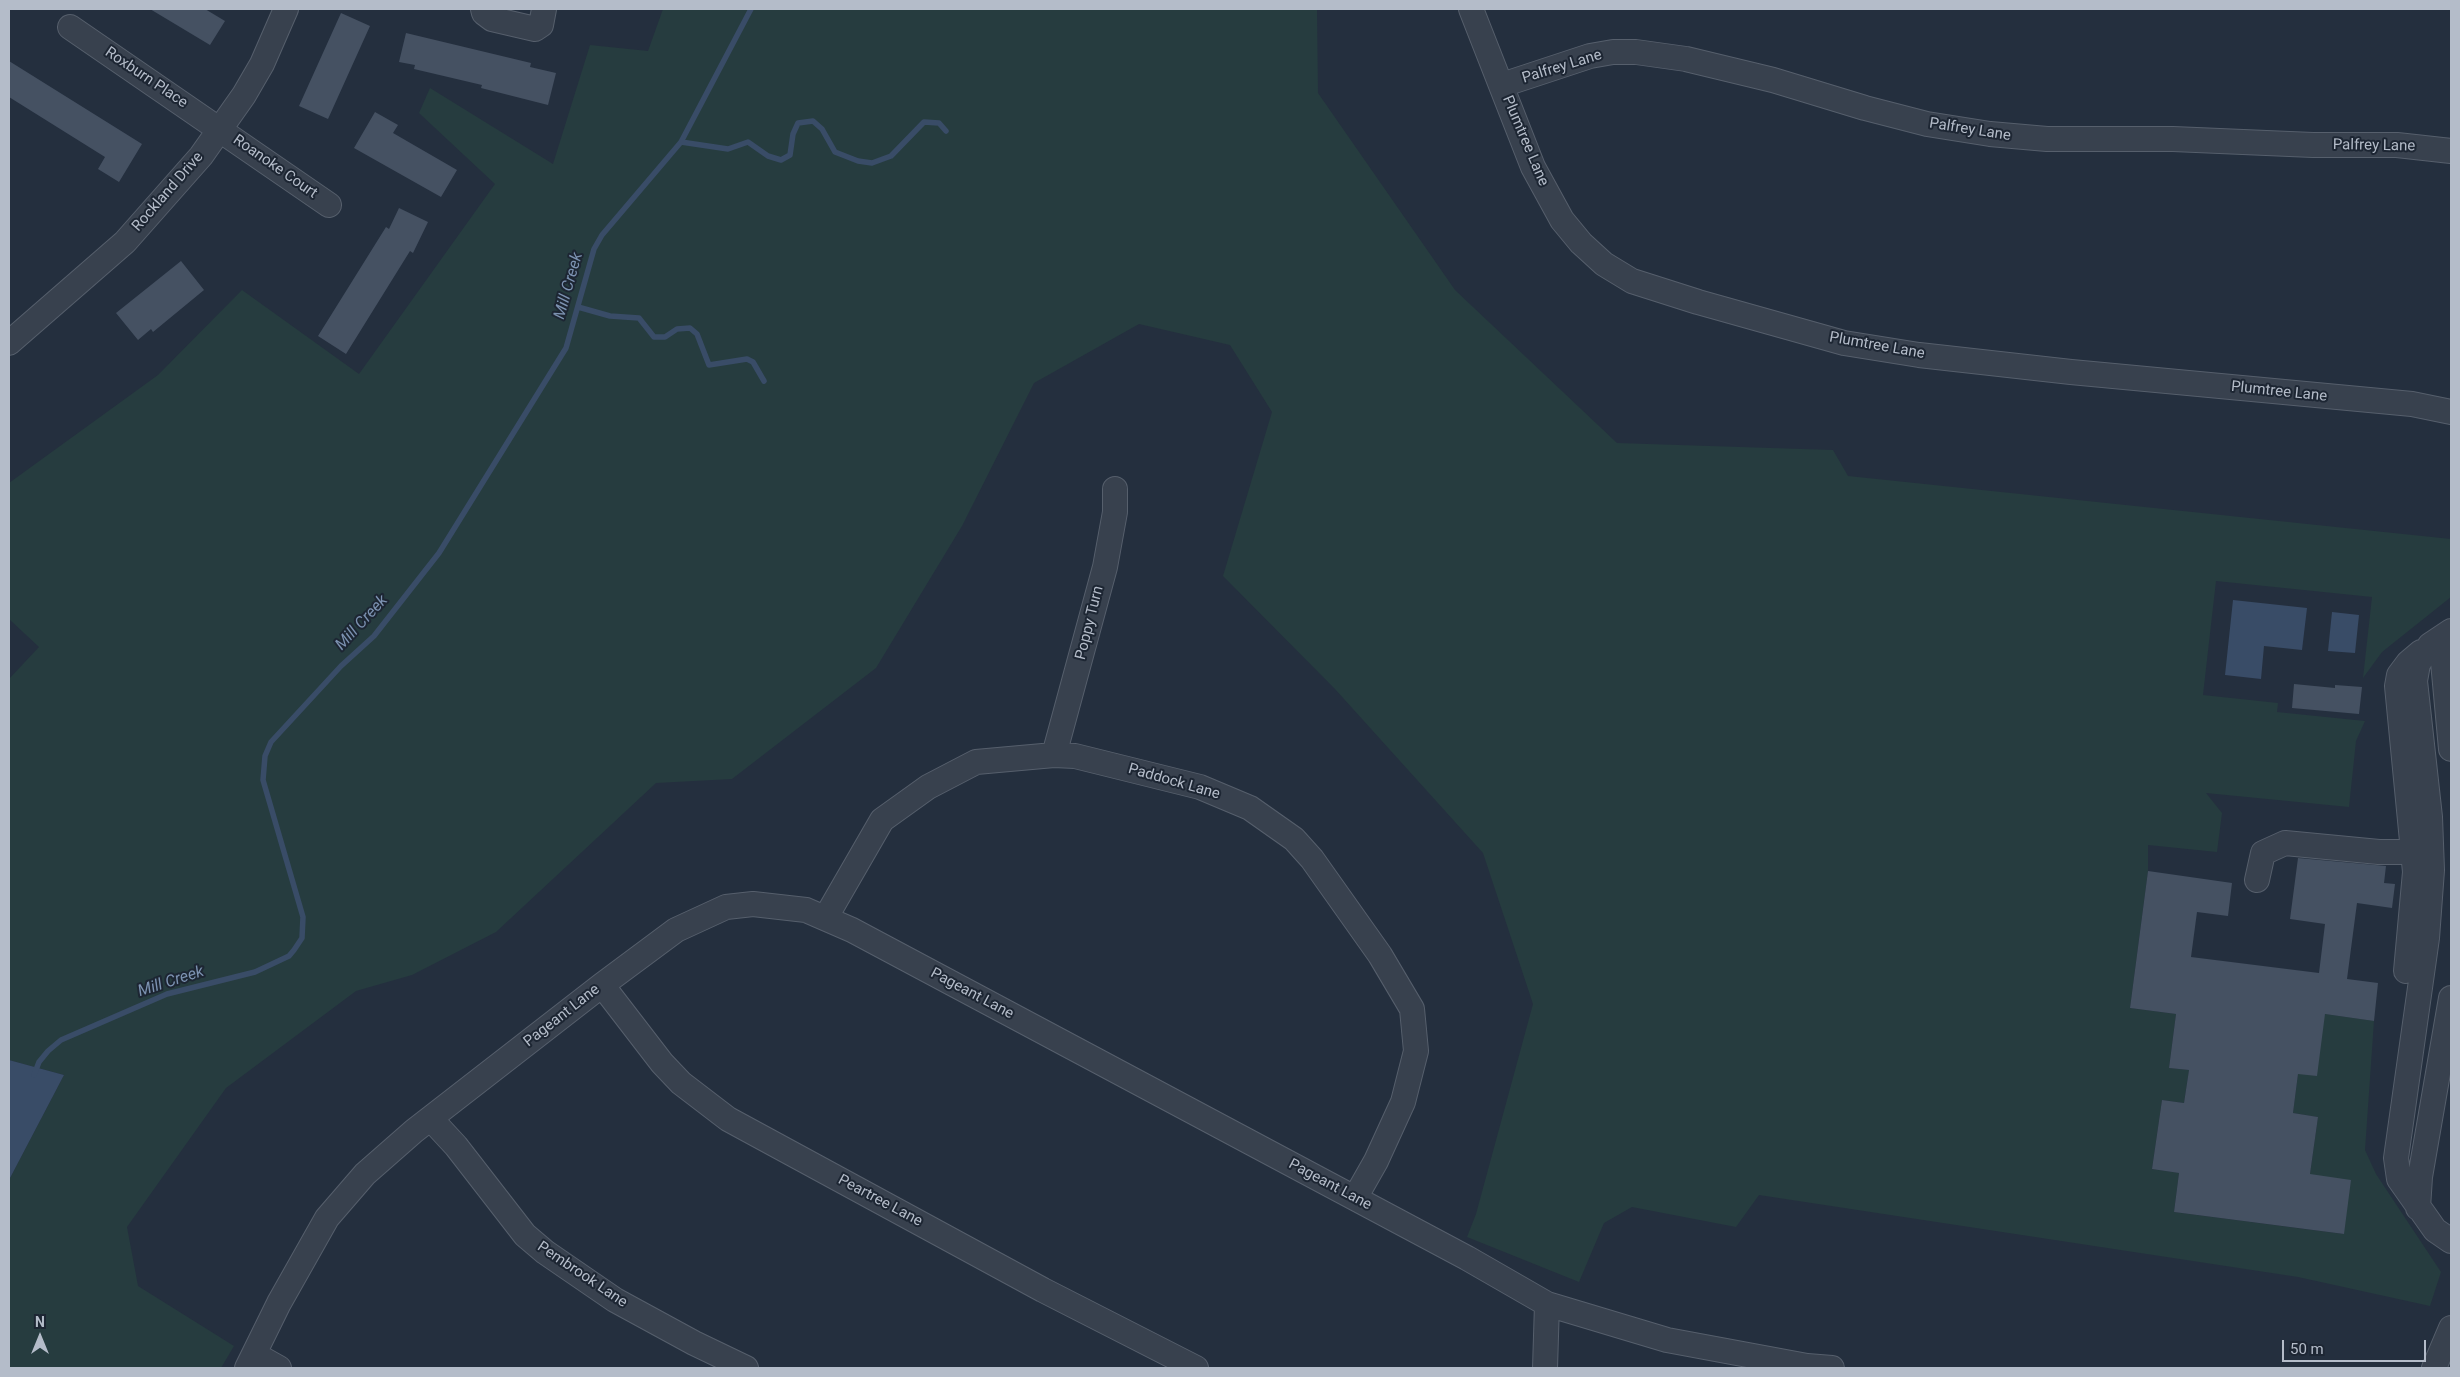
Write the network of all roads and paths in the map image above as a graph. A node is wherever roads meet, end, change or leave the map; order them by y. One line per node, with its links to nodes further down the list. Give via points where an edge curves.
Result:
1 (286, 9): 7 (street, Rockland Drive, via 262,64)
2 (483, 9): 3 (street, via 492,19 536,29 541,25)
3 (544, 9)
4 (1471, 9): 6 (street, Plumtree Lane)
5 (70, 27): 7 (street, Roxburn Place)
6 (1502, 85): 8 (street, Palfrey Lane, via 1590,56 1636,52 1686,59 1773,80 1927,124 1990,134 2047,139 2397,145); 11 (street, Plumtree Lane, via 1533,167 1562,220 1604,264 1632,281 1844,343 2070,372 2412,404)
7 (221, 130): 9 (street, Roanoke Court); 10 (street, Rockland Drive, via 125,242)
8 (2451, 151)
9 (329, 205)
10 (9, 343)
11 (2451, 412)
12 (1115, 489): 15 (street, Poppy Turn, via 1117,499 1105,567)
13 (2441, 639): 14 (street); 16 (street, via 2408,663 2399,675 2397,686); 22 (street, via 2418,664 2414,681 2430,817 2432,870 2427,938 2397,1144)
14 (2451, 750)
15 (1054, 755): 18 (street, Paddock Lane, via 976,762 928,787 882,820); 23 (street, Paddock Lane, via 1097,761 1183,782 1250,808 1294,839 1312,859 1380,955 1412,1009 1416,1050 1403,1102 1374,1167)
16 (2413, 852): 17 (street, via 2285,843 2263,853); 22 (street, via 2415,872 2408,956 2381,1147 2382,1158)
17 (2257, 880)
18 (826, 917): 19 (street, Pageant Lane, via 780,906 726,907 676,930); 23 (street, Pageant Lane)
19 (602, 985): 21 (street, Pageant Lane); 32 (street, Peartree Lane, via 662,1063 681,1083 728,1119 1043,1290)
20 (2451, 998): 24 (street, via 2420,1177)
21 (431, 1119): 28 (street, Pageant Lane, via 365,1174 327,1218); 31 (street, Pembrook Lane, via 525,1235 545,1252 615,1300)
22 (2399, 1179): 24 (street)
23 (1355, 1198): 26 (street, Pageant Lane)
24 (2418, 1208): 25 (street, via 2435,1230)
25 (2451, 1241)
26 (1547, 1304): 29 (street, Pageant Lane, via 1667,1340); 33 (street)
27 (2451, 1328): 35 (street)
28 (250, 1361): 30 (street)
29 (1807, 1367): 34 (street, Pageant Lane)
30 (279, 1368)
31 (746, 1368)
32 (1196, 1368)
33 (1545, 1368)
34 (1832, 1368)
35 (2434, 1368)

